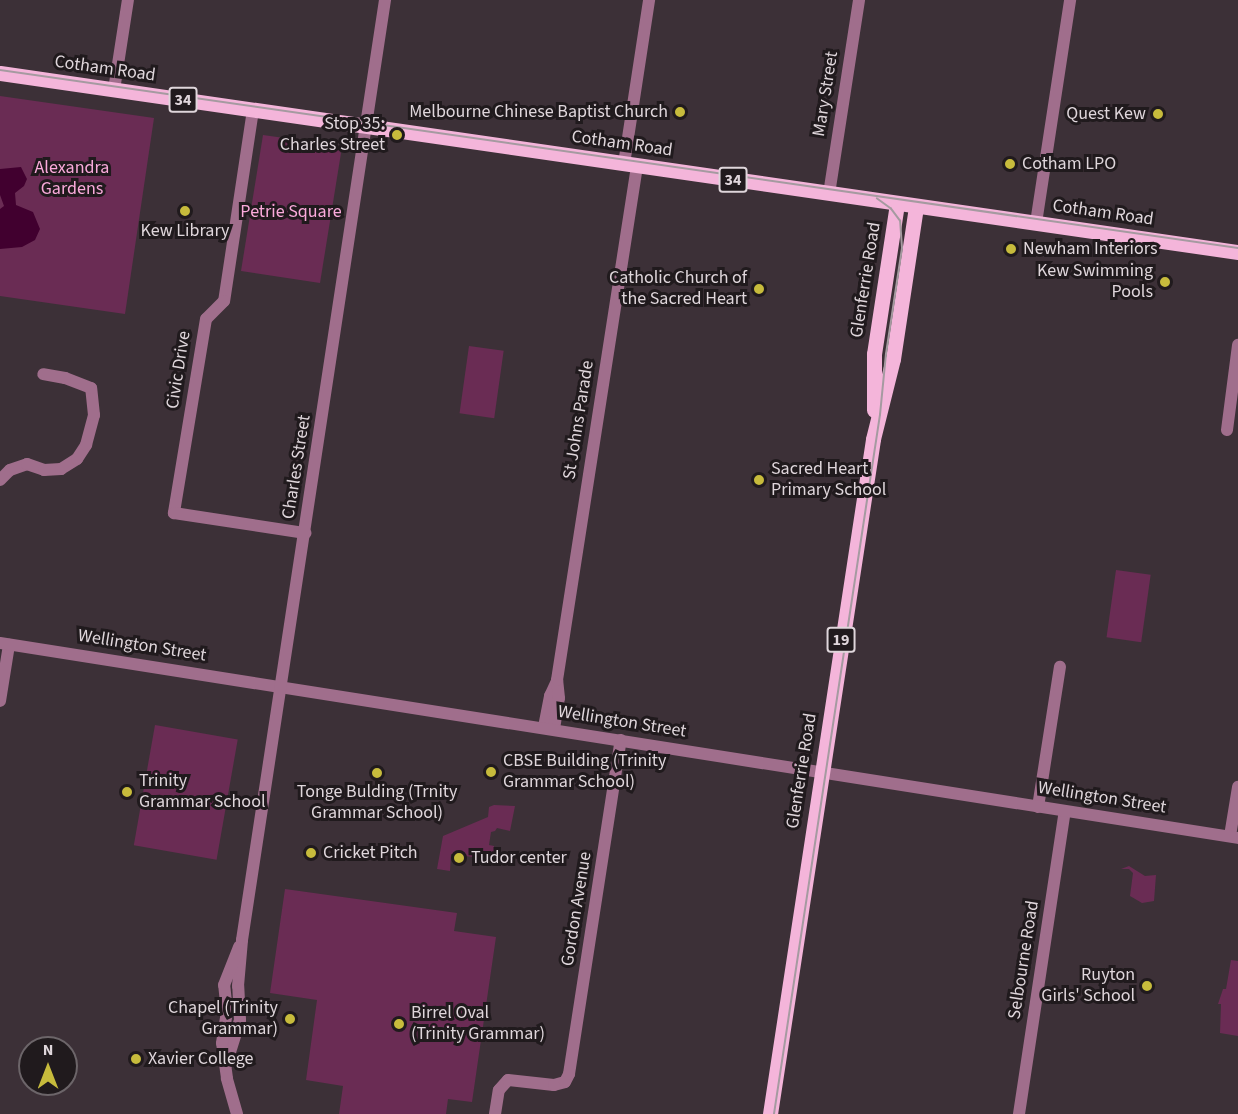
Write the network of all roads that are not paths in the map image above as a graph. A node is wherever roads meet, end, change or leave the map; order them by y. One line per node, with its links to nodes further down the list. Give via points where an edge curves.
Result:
1 (128, 0): 7 (street)
2 (385, 0): 9 (street, Charles Street)
3 (649, 0): 10 (street, St Johns Parade)
4 (859, 0): 11 (street, Mary Street)
5 (1070, 0): 14 (street)
6 (0, 73): 7 (main road, Cotham Road / 34)
7 (114, 90): 8 (main road, Cotham Road / 34)
8 (253, 110): 9 (main road, Cotham Road / 34); 21 (street, Civic Drive, via 224,301 206,319 174,513)
9 (365, 126): 10 (main road, Cotham Road / 34); 21 (street, Charles Street)
10 (630, 165): 11 (main road, Cotham Road / 34); 26 (street, St Johns Parade, via 557,680 550,696)
11 (829, 194): 12 (main road, Cotham Road / 34)
12 (897, 204): 13 (main road, Cotham Road / 34); 19 (main road, Glenferrie Road / 19, via 874,354)
13 (916, 207): 14 (main road, Cotham Road / 34); 19 (main road, Glenferrie Road / 19, via 893,359)
14 (1036, 223): 15 (main road, Cotham Road / 34)
15 (1238, 252)
16 (1238, 345): 18 (street)
17 (42, 374): 20 (street, via 91,388 94,416 86,445 77,459 61,470 27,464 10,470)
18 (1227, 430)
19 (873, 434): 28 (main road, Glenferrie Road / 19)
20 (0, 480)
21 (305, 533): 24 (street, Charles Street)
22 (5, 644): 24 (street, Wellington Street); 25 (street)
23 (1060, 667): 30 (street)
24 (282, 686): 26 (street, Wellington Street); 33 (street, Charles Street, via 242,940 238,986 241,1011 226,1065)
25 (0, 701)
26 (549, 728): 27 (street, Wellington Street)
27 (621, 740): 28 (street, Wellington Street); 34 (street, Gordon Avenue, via 569,1074 565,1082 554,1085 508,1080 499,1090)
28 (821, 771): 30 (street, Wellington Street); 35 (main road, Glenferrie Road / 19)
29 (1238, 787): 32 (street)
30 (1038, 807): 31 (street, Wellington Street)
31 (1065, 811): 32 (street, Wellington Street); 36 (street, Selbourne Road)
32 (1234, 837)
33 (237, 1114)
34 (495, 1114)
35 (770, 1114)
36 (1018, 1114)

